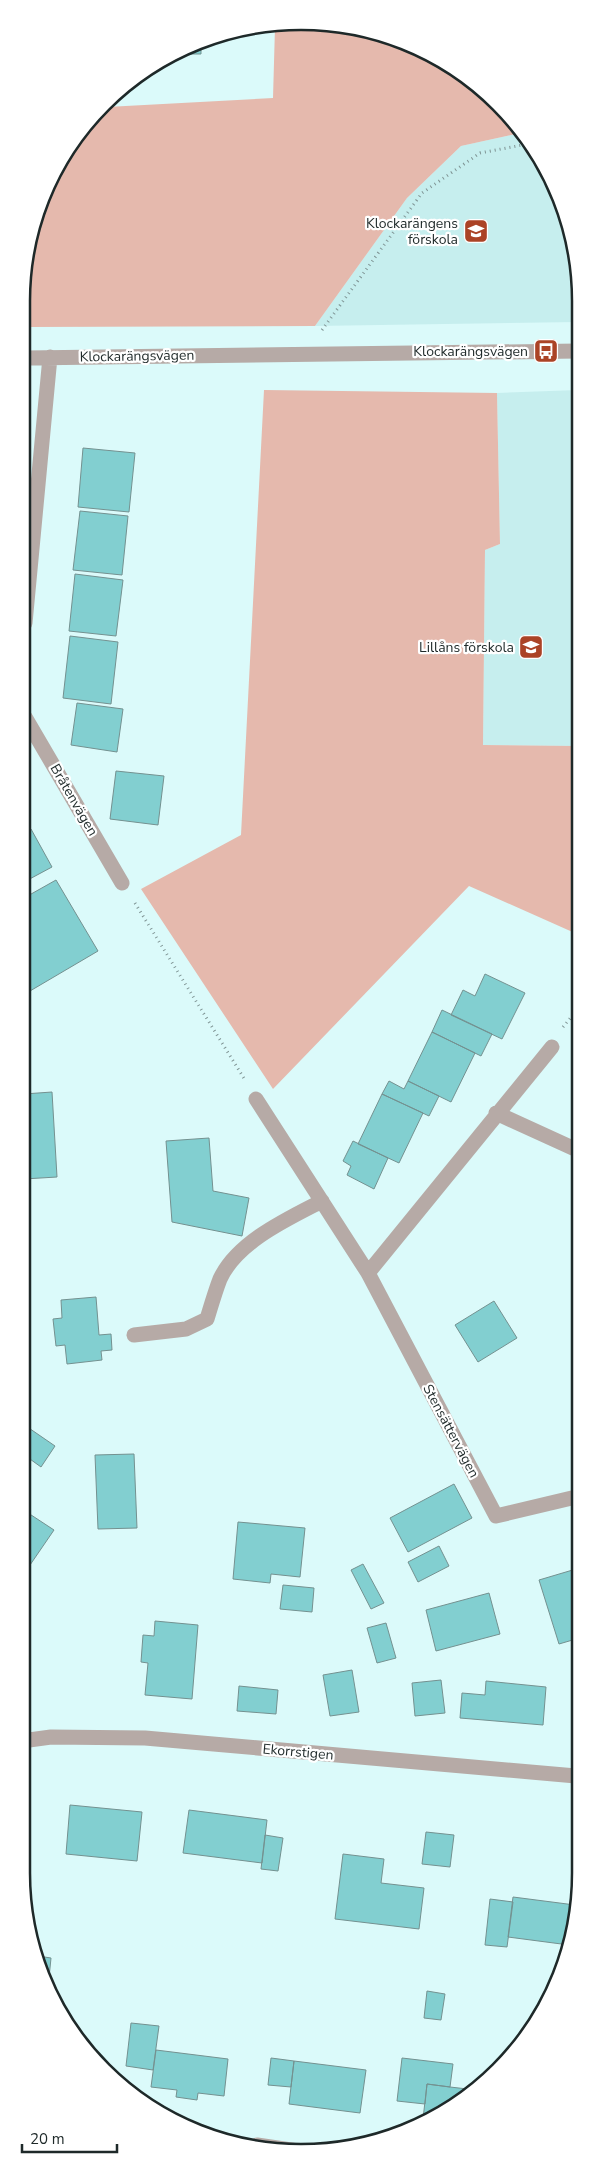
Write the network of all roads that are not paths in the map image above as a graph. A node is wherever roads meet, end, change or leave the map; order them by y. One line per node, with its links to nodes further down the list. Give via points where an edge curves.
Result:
1 (572, 351): 3 (street, Klockarängsvägen)
2 (30, 358): 3 (street, Klockarängsvägen)
3 (50, 358): 4 (street)
4 (30, 570)
5 (30, 727): 6 (street, Bråtenvägen)
6 (122, 883)
7 (552, 1047): 9 (street)
8 (256, 1098): 11 (street, Stensättervägen)
9 (496, 1114): 10 (street); 12 (street)
10 (572, 1148)
11 (322, 1201): 12 (street, Stensättervägen); 13 (street, via 279,1223 244,1248 221,1278 207,1319 186,1329)
12 (368, 1273): 14 (street, Stensättervägen, via 496,1516)
13 (134, 1336)
14 (572, 1498)
15 (30, 1740): 16 (street, Ekorrstigen, via 51,1737 145,1738)
16 (572, 1775)

